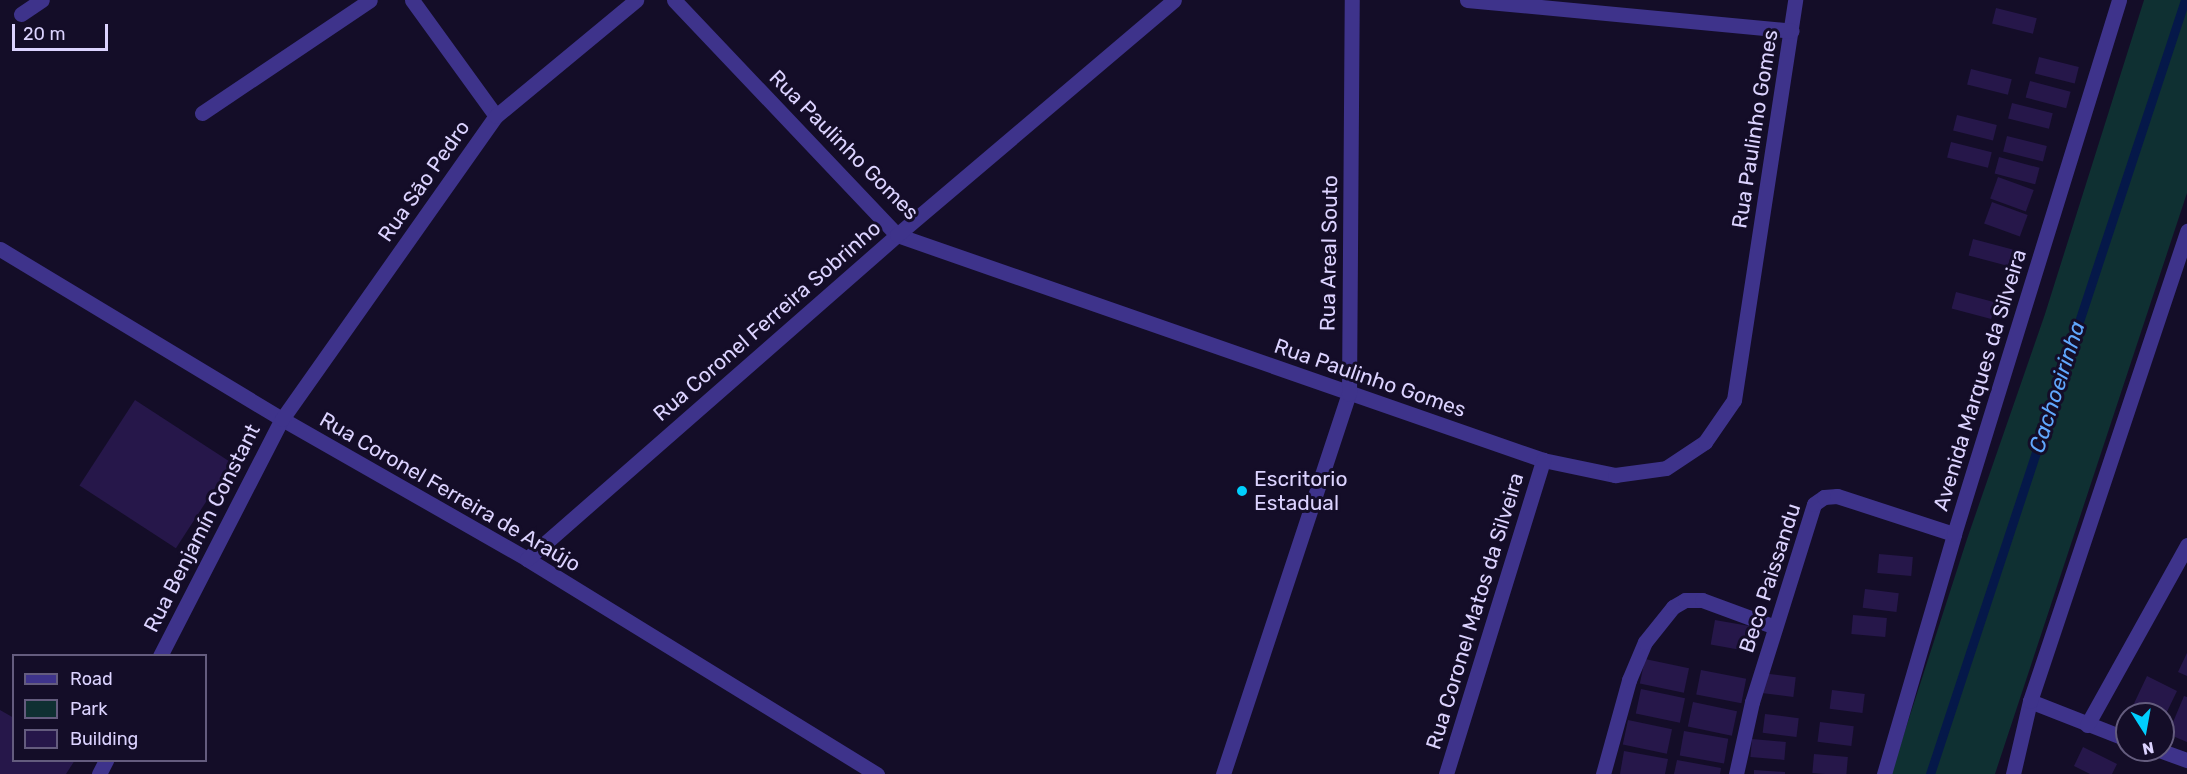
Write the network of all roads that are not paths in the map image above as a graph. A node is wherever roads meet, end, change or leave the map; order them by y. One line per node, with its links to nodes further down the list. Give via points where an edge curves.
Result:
1 (42, 0): 11 (street)
2 (370, 0): 13 (street)
3 (412, 0): 14 (street)
4 (636, 0): 14 (street, Rua São Pedro)
5 (674, 0): 16 (street, Rua Paulinho Gomes)
6 (1174, 0): 16 (street, Rua Coronel Ferreira Sobrinho)
7 (1352, 0): 18 (street, Rua Areal Souto)
8 (1467, 0): 12 (street)
9 (1795, 0): 12 (street, Rua Paulinho Gomes)
10 (2119, 0): 21 (street, Avenida Marques da Silveira)
11 (21, 14)
12 (1792, 31): 20 (street, Rua Paulinho Gomes, via 1734,400 1705,442 1666,468 1615,475)
13 (202, 113)
14 (496, 116): 19 (street, Rua São Pedro)
15 (2187, 231): 26 (street)
16 (897, 235): 18 (street, Rua Paulinho Gomes); 23 (street, Rua Coronel Ferreira Sobrinho)
17 (0, 249): 19 (street, Rua Coronel Ferreira de Araújo)
18 (1349, 394): 20 (street, Rua Paulinho Gomes); 30 (street, Rua Areal Souto)
19 (282, 419): 23 (street, Rua Coronel Ferreira de Araújo); 25 (street, Rua Benjamín Constant)
20 (1543, 460): 31 (street, Rua Coronel Matos da Silveira)
21 (1954, 534): 24 (street, Beco Paissandu, via 1837,496 1824,497 1814,504); 34 (street, Avenida Marques da Silveira)
22 (2187, 545): 27 (street)
23 (527, 559): 29 (street, Rua Coronel Ferreira de Araújo)
24 (1775, 627): 32 (street, via 1702,600 1685,600 1673,607 1645,642 1629,680); 33 (street, Beco Paissandu)
25 (161, 654)
26 (2030, 701): 27 (street); 35 (street)
27 (2087, 725): 28 (street)
28 (2115, 735)
29 (877, 774)
30 (1223, 774)
31 (1446, 774)
32 (1603, 774)
33 (1736, 774)
34 (1884, 774)
35 (2013, 774)

